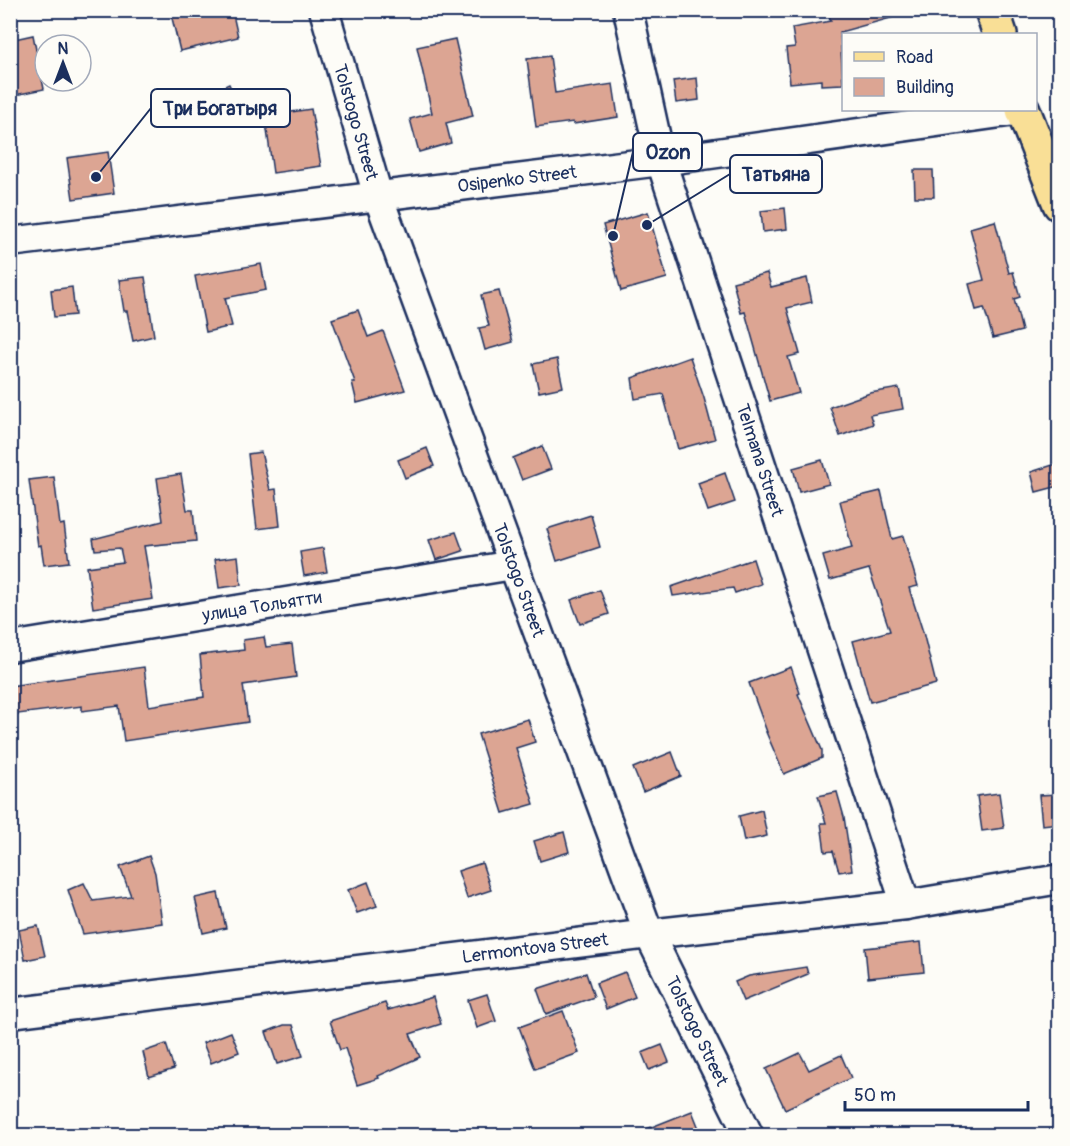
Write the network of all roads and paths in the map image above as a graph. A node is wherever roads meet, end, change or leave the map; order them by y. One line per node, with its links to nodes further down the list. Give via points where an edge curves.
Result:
1 (324, 10): 8 (street, Tolstogo Street)
2 (627, 10): 7 (street, Telmana Street)
3 (992, 10): 4 (main road)
4 (1000, 33)
5 (1015, 111): 7 (street, Osipenko Street)
6 (1022, 111): 9 (main road)
7 (661, 161): 8 (street, Osipenko Street); 14 (street, Telmana Street)
8 (378, 196): 10 (street, Osipenko Street); 11 (street, Tolstogo Street)
9 (1059, 204)
10 (10, 242)
11 (513, 566): 12 (street, улица Тольятти); 15 (street, Tolstogo Street)
12 (10, 647)
13 (1059, 879): 14 (street, Lermontova Street)
14 (906, 905): 15 (street, Lermontova Street)
15 (649, 934): 16 (street, Lermontova Street); 17 (street, Tolstogo Street)
16 (10, 1013)
17 (748, 1136)

